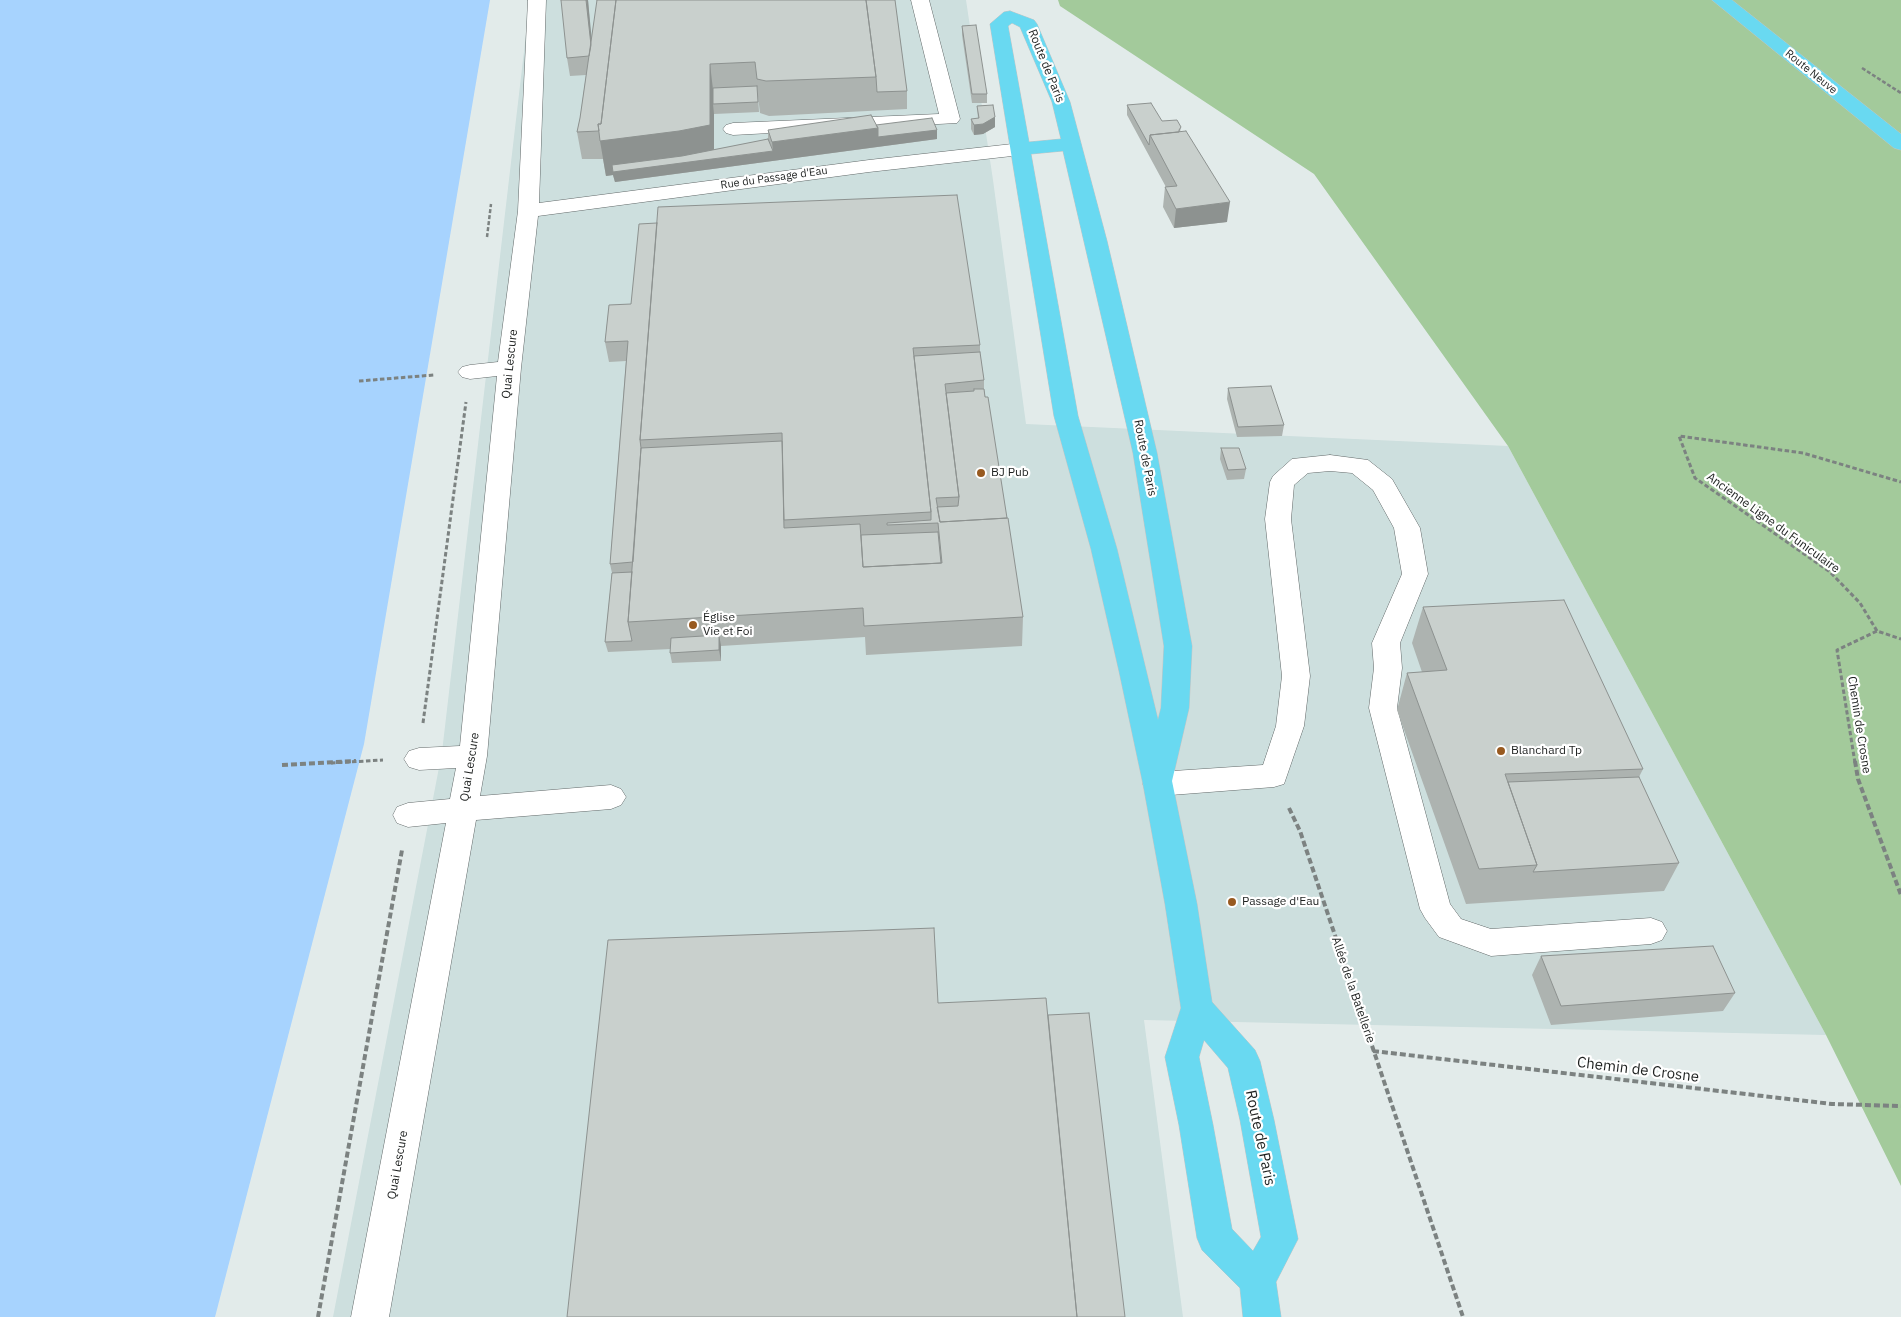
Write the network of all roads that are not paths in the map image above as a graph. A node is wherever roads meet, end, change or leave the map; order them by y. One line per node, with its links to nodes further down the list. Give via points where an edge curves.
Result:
1 (537, 0): 9 (street, Quai Lescure)
2 (920, 0): 5 (street, via 950,119)
3 (1722, 0): 7 (main road, Route Neuve)
4 (1008, 8): 6 (main road, Route de Paris, via 1028,24 1061,102); 8 (main road, Route de Paris, via 999,24)
5 (733, 129)
6 (1072, 144): 8 (main road); 14 (main road, Route de Paris, via 1145,453 1178,646 1175,708)
7 (1901, 144)
8 (1021, 149): 9 (street, Rue du Passage d'Eau); 14 (main road, Route de Paris, via 1066,416 1104,549)
9 (528, 211): 10 (street, Quai Lescure)
10 (509, 368): 11 (street); 12 (street, Quai Lescure)
11 (470, 372)
12 (473, 756): 13 (street); 16 (street, Quai Lescure)
13 (418, 759)
14 (1158, 784): 18 (street, via 1274,776 1290,726 1296,676 1278,520 1282,482 1301,465 1359,466 1382,484 1407,528 1415,574 1386,643 1388,668 1383,708 1436,909 1450,928 1491,942); 19 (main road, Route de Paris)
15 (610, 797): 16 (street)
16 (463, 809): 17 (street); 21 (street, Quai Lescure)
17 (408, 815)
18 (1651, 931)
19 (1197, 1008): 20 (main road, Route de Paris, via 1182,1057 1215,1238); 20 (main road, Route de Paris, via 1243,1061 1256,1120 1280,1239)
20 (1256, 1280): 22 (main road)
21 (370, 1317)
22 (1262, 1317)

